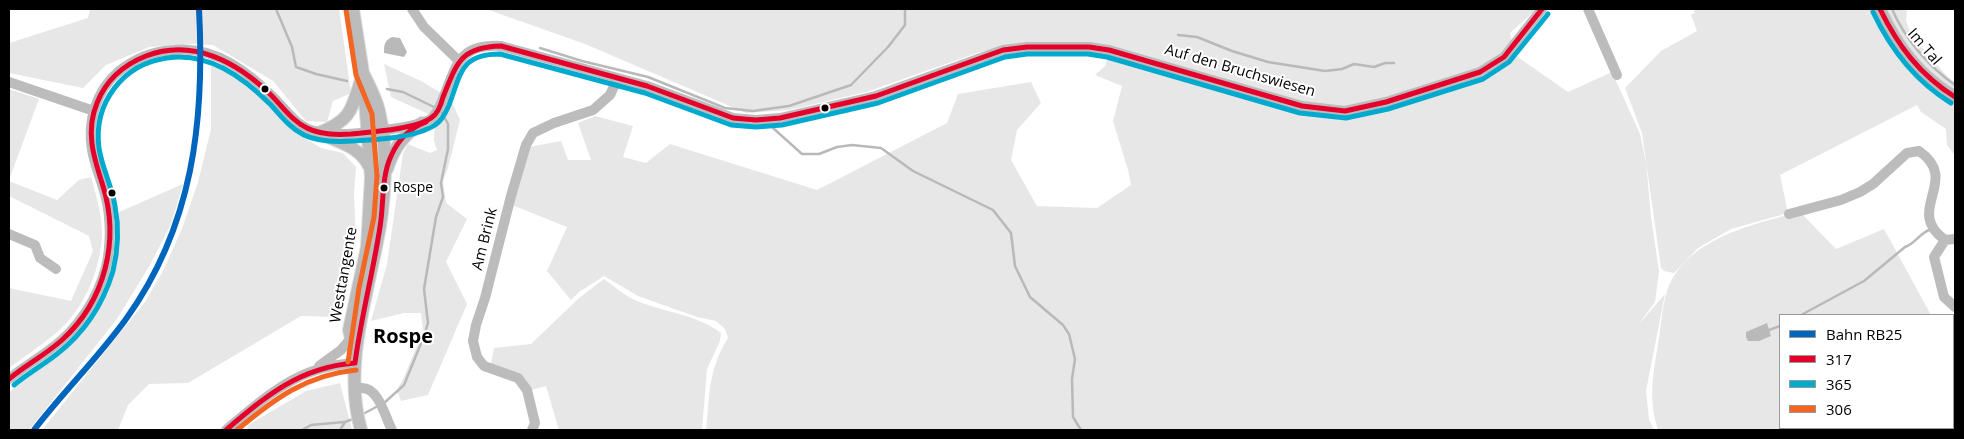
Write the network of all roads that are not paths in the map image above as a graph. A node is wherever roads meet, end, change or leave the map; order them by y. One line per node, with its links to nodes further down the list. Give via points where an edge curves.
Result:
1 (353, 9): 7 (main road, Westtangente)
2 (412, 9): 6 (street, via 424,27)
3 (1542, 9): 9 (street, Auf den Bruchswiesen, via 1504,57 1480,72 1386,102 1345,111 1302,106 1108,50 1071,47 1003,50 876,96 780,118 756,120 723,115)
4 (1588, 9): 8 (street)
5 (1880, 9): 11 (main road, Im Tal, via 1899,46 1914,64)
6 (459, 61): 9 (street, Auf den Bruchswiesen, via 475,48 501,46); 13 (street, via 436,113)
7 (363, 73): 14 (main road, Westtangente, via 376,100); 15 (main road, via 350,112 336,126); 16 (main road, Westtangente)
8 (1617, 75)
9 (618, 78): 32 (street, Am Brink, via 610,96 593,110 533,133 526,145 476,324 473,341 477,357 484,366 518,378 527,390 535,423)
10 (9, 82): 12 (street)
11 (1955, 97)
12 (94, 111): 15 (street, via 108,81 127,65 149,54 194,51 216,56 243,69 296,121 309,130); 27 (street, via 90,131 92,150 109,220 106,266 96,294 74,328 53,348)
13 (422, 123): 14 (street); 18 (main road, via 397,144)
14 (381, 130): 16 (street); 18 (main road, Westtangente)
15 (319, 132): 16 (street); 17 (main road, via 355,148)
16 (368, 132): 17 (main road, Westtangente)
17 (370, 169): 24 (main road, Westtangente, via 367,247 349,330)
18 (385, 176): 25 (main road, Westtangente)
19 (1789, 214): 21 (street, via 1860,192 1908,153 1919,150 1935,168 1936,185 1928,213 1930,224 1936,233)
20 (9, 234): 22 (street, via 35,245 40,258)
21 (1950, 239): 23 (street, via 1934,257 1944,298)
22 (56, 269)
23 (1955, 307)
24 (352, 338): 25 (main road, Westtangente); 26 (street)
25 (356, 363): 26 (street); 29 (main road, Westtangente, via 353,380)
26 (312, 371): 30 (street, via 281,388)
27 (9, 379)
28 (362, 388): 31 (street, via 374,392)
29 (360, 428)
30 (226, 430)
31 (392, 430)
32 (532, 430)

